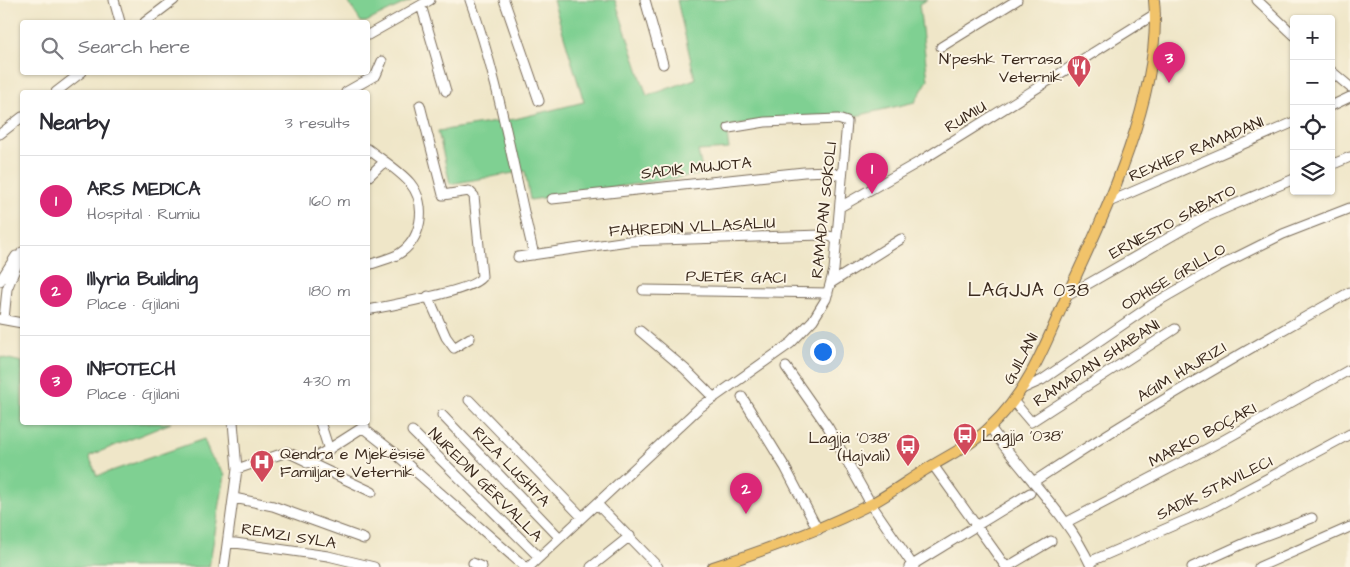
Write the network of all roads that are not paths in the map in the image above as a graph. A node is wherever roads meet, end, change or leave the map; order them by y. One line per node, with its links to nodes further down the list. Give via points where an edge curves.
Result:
1 (114, 0): 13 (street)
2 (174, 0): 14 (street)
3 (430, 0): 11 (street)
4 (470, 0): 49 (street, via 510,137)
5 (504, 0): 28 (street)
6 (510, 0): 20 (street)
7 (645, 0): 19 (street)
8 (1017, 0): 17 (street)
9 (1154, 0): 12 (main road, GJILANI)
10 (1257, 0): 15 (street)
11 (421, 5): 16 (street); 26 (street)
12 (1155, 14): 43 (main road, GJILANI, via 1154,51 1148,81); 44 (street, RUMIU, via 903,172)
13 (119, 20)
14 (148, 20)
15 (1290, 31)
16 (370, 34)
17 (941, 47)
18 (382, 61): 25 (street, via 376,75)
19 (664, 64)
20 (535, 74)
21 (1335, 74): 23 (street)
22 (78, 75): 24 (street)
23 (1350, 87)
24 (59, 90)
25 (350, 90)
26 (446, 91)
27 (1350, 97): 30 (street)
28 (539, 100)
29 (420, 105): 57 (street, via 443,195 469,191 474,196 482,270 478,282 459,290)
30 (1333, 105)
31 (20, 119): 34 (street)
32 (1290, 124): 43 (street, REXHEP RAMADANI)
33 (729, 128): 40 (street, RAMADAN SOKOLI, via 773,121 838,119 847,122)
34 (0, 134)
35 (370, 152): 37 (street)
36 (1350, 157): 38 (street)
37 (384, 162): 39 (street); 51 (street, via 415,190 420,206 419,225 413,240 403,250)
38 (1335, 163)
39 (370, 175)
40 (842, 177): 42 (street, SADIK MUJOTA, via 829,170); 44 (street, RAMADAN SOKOLI)
41 (1290, 181): 58 (street, ERNESTO SABATO, via 1203,218)
42 (552, 199)
43 (1109, 202): 58 (main road, GJILANI)
44 (840, 207): 47 (street, RAMADAN SOKOLI)
45 (1350, 208): 67 (street, ODHISE GRILLO, via 1264,242 1182,286 1042,380)
46 (901, 239): 53 (street)
47 (836, 241): 49 (street, FAHREDIN VLLASALIU, via 822,235 657,239); 53 (street, RAMADAN SOKOLI)
48 (20, 253): 52 (street)
49 (534, 255): 50 (street, FAHREDIN VLLASALIU)
50 (518, 257)
51 (370, 264)
52 (3, 278): 60 (street)
53 (831, 283): 56 (street, RAMADAN SOKOLI)
54 (643, 290): 56 (street, PJETËR GACI)
55 (1350, 292): 82 (street, AGIM HAJRIZI, via 1202,376)
56 (828, 293): 69 (street, RAMADAN SOKOLI, via 813,320 791,343)
57 (428, 296): 59 (street); 64 (street, via 454,348)
58 (1067, 296): 67 (main road, GJILANI)
59 (370, 310)
60 (2, 319): 61 (street)
61 (20, 323)
62 (1175, 329): 71 (street, RAMADAN SHABANI, via 1031,422)
63 (640, 331): 69 (street)
64 (470, 338)
65 (786, 367): 87 (street, via 828,427)
66 (1349, 370): 90 (street, MARKO BOÇARI)
67 (1022, 390): 71 (main road, GJILANI)
68 (742, 397): 93 (street, via 785,467)
69 (714, 398): 86 (street, RAMADAN SOKOLI, via 699,408)
70 (469, 400): 88 (street)
71 (1014, 402): 75 (main road, GJILANI)
72 (442, 415): 95 (street, RIZA LUSHTA)
73 (233, 425): 81 (street)
74 (321, 425): 78 (street)
75 (990, 427): 80 (main road, GJILANI); 82 (street)
76 (412, 431): 99 (street, NUREDIN GËRVALLA)
77 (1350, 434): 100 (street, SADIK STAVILECI, via 1208,510)
78 (329, 450): 79 (street); 104 (street, via 364,427)
79 (307, 463): 81 (street, via 293,454 281,453); 83 (street)
80 (933, 465): 87 (main road, GJILANI); 91 (street)
81 (237, 469): 85 (street)
82 (1033, 482): 90 (street)
83 (372, 492)
84 (1030, 494): 91 (street)
85 (234, 498): 96 (street, via 273,506); 98 (street)
86 (597, 504): 88 (street, RAMADAN SOKOLI); 94 (street)
87 (871, 504): 93 (main road, GJILANI); 101 (street)
88 (582, 517): 95 (street, RAMADAN SOKOLI)
89 (1312, 518): 110 (street)
90 (1067, 522): 100 (street)
91 (976, 526): 101 (street); 109 (street)
92 (1350, 527): 111 (street)
93 (818, 530): 108 (main road, GJILANI)
94 (630, 536): 106 (street); 107 (street)
95 (560, 538): 99 (street, RAMADAN SOKOLI)
96 (364, 539)
97 (1051, 541): 109 (street)
98 (228, 542): 102 (street); 103 (street, REMZI SYLA, via 336,557)
99 (539, 557): 105 (street, RAMADAN SOKOLI)
100 (1090, 564)
101 (912, 566)
102 (224, 567)
103 (374, 567)
104 (524, 567)
105 (529, 567)
106 (591, 567)
107 (658, 567)
108 (713, 567)
109 (1007, 567)
110 (1192, 567)
111 (1259, 567)

